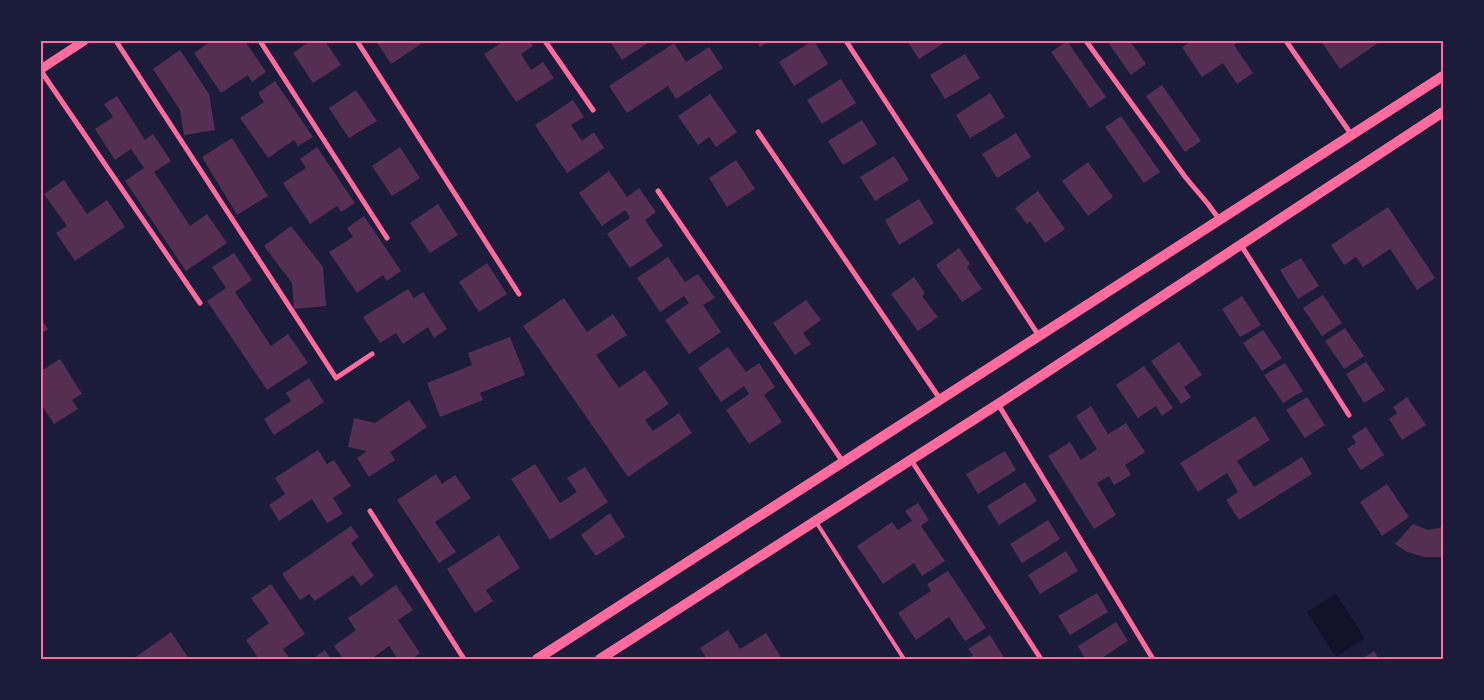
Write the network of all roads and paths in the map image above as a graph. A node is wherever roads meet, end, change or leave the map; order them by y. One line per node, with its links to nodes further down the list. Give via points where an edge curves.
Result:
1 (84, 41): 9 (street)
2 (116, 41): 23 (street, via 336,378)
3 (260, 41): 18 (street)
4 (357, 41): 20 (street)
5 (545, 41): 12 (street)
6 (846, 41): 22 (street)
7 (1086, 41): 17 (street)
8 (1286, 41): 15 (street)
9 (70, 45): 10 (street)
10 (41, 70): 21 (street)
11 (1443, 76): 15 (main road)
12 (593, 110)
13 (1443, 112): 19 (main road)
14 (758, 132): 24 (street)
15 (1351, 134): 17 (main road)
16 (658, 191): 28 (street)
17 (1219, 220): 22 (main road)
18 (387, 238)
19 (1240, 244): 25 (main road); 26 (street)
20 (519, 294)
21 (200, 303)
22 (1039, 336): 24 (main road)
23 (372, 354)
24 (940, 399): 28 (main road)
25 (998, 404): 27 (main road); 36 (street)
26 (1349, 415)
27 (911, 460): 30 (main road); 35 (street)
28 (843, 462): 33 (main road)
29 (370, 511): 32 (street)
30 (816, 522): 31 (main road); 34 (lane)
31 (602, 658)
32 (464, 659)
33 (537, 659)
34 (904, 659)
35 (1041, 659)
36 (1153, 659)

